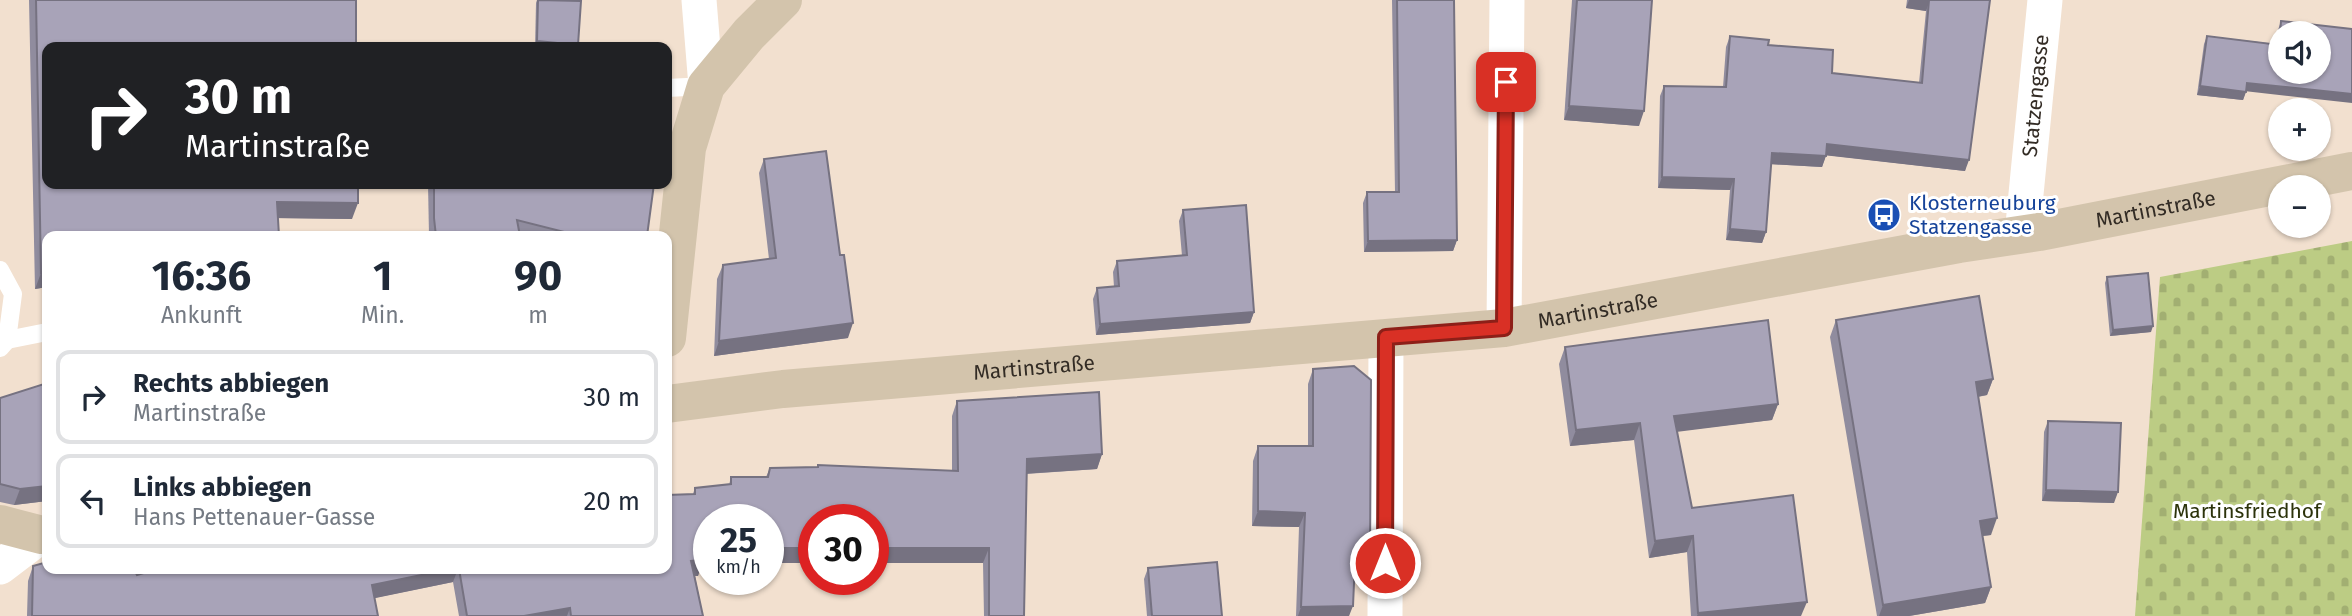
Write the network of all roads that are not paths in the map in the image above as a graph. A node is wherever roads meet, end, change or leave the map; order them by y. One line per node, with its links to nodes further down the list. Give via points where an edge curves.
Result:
1 (699, 0): 5 (street)
2 (783, 0): 5 (main road)
3 (1507, 0): 11 (street)
4 (2045, 0): 8 (street, Statzengasse)
5 (706, 86): 6 (lane); 10 (main road, via 687,148)
6 (672, 88)
7 (2352, 171): 8 (main road, Martinstraße)
8 (2022, 235): 11 (main road, Martinstraße)
9 (0, 270): 14 (lane, via 13,294)
10 (672, 290)
11 (1504, 328): 13 (main road, Martinstraße)
12 (42, 333): 14 (lane)
13 (1386, 337): 15 (main road, Martinstraße, via 783,389); 20 (street)
14 (4, 344)
15 (672, 403)
16 (0, 524): 17 (main road)
17 (42, 534)
18 (42, 536): 19 (street)
19 (0, 567)
20 (1385, 616)

